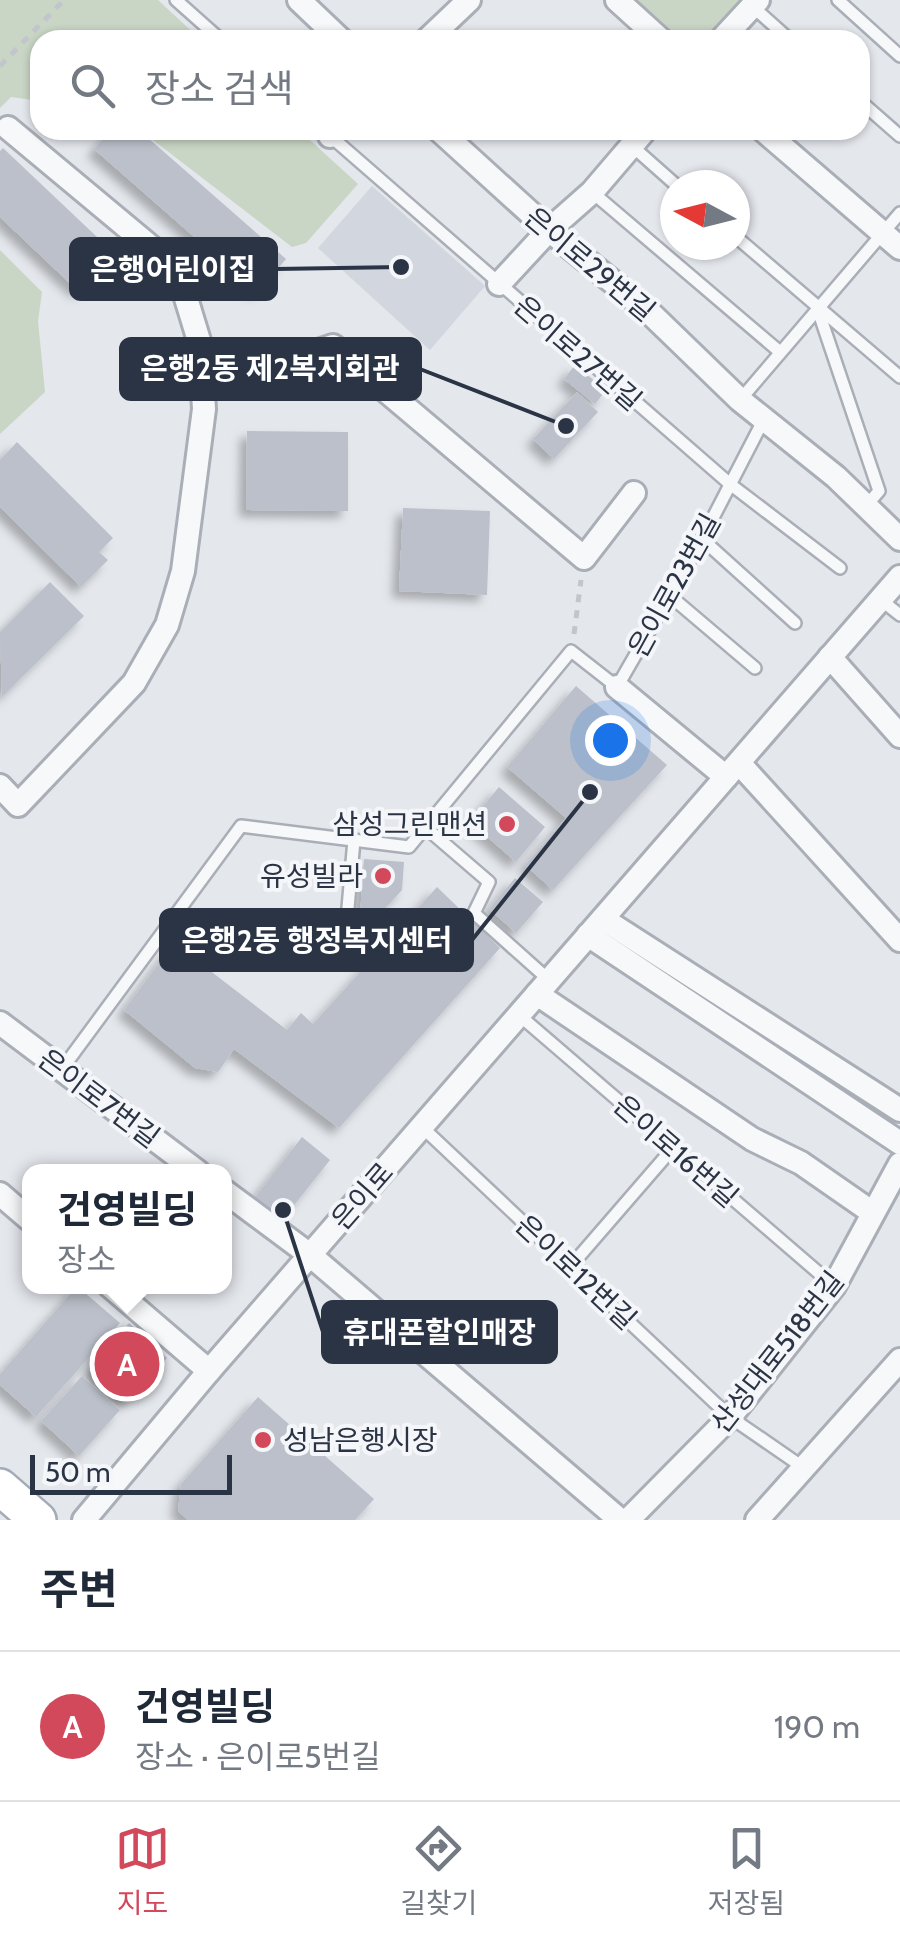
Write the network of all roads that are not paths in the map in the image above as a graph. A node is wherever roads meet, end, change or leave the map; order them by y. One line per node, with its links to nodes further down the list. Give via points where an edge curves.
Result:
1 (176, 0): 7 (lane)
2 (299, 0): 8 (street)
3 (469, 0): 9 (street)
4 (617, 0): 10 (street)
5 (838, 0): 13 (lane)
6 (755, 3): 11 (street); 12 (lane)
7 (210, 30)
8 (331, 30)
9 (437, 30)
10 (650, 30)
11 (731, 30)
12 (781, 30)
13 (900, 56)
14 (870, 110): 16 (lane)
15 (8, 128): 32 (street, via 158,253 182,285 200,344)
16 (900, 136)
17 (339, 140): 28 (lane, 은이로27번길)
18 (450, 140): 25 (street, 은이로29번길)
19 (636, 140): 23 (street)
20 (640, 140): 22 (lane)
21 (776, 140): 26 (street)
22 (664, 170)
23 (592, 192): 25 (street); 30 (lane, 은이로29번길)
24 (900, 213): 26 (lane)
25 (548, 230): 28 (street); 33 (street, 은이로29번길, via 646,310)
26 (891, 240): 29 (lane)
27 (750, 249): 29 (lane)
28 (499, 284): 35 (lane, 은이로27번길)
29 (817, 308): 30 (lane); 31 (lane); 37 (lane, via 879,491)
30 (780, 352): 33 (lane)
31 (900, 377)
32 (202, 390): 36 (street, via 334,346 584,558); 51 (street, via 182,572 167,626 134,682 18,804)
33 (740, 400): 34 (street, 은이로29번길)
34 (764, 419): 35 (lane, 은이로23번길); 37 (street, 은이로29번길)
35 (730, 484): 38 (lane, 은이로23번길); 40 (lane, 은이로27번길)
36 (634, 493)
37 (866, 506): 39 (street, 은이로29번길)
38 (702, 539): 42 (lane, 은이로23번길); 45 (lane)
39 (900, 539)
40 (840, 568)
41 (900, 578): 43 (street, 은이로)
42 (669, 594): 47 (lane); 48 (lane, 은이로23번길)
43 (880, 600): 44 (lane); 46 (street, 은이로)
44 (900, 614)
45 (795, 623)
46 (830, 658): 49 (street); 50 (street, 은이로)
47 (755, 668)
48 (617, 687): 50 (street, 은이로23번길); 52 (lane, 은이로23번길, via 572,651)
49 (900, 736)
50 (732, 770): 55 (street, 은이로); 56 (street, 은이로23번길)
51 (0, 786)
52 (425, 826): 53 (lane, via 409,847); 57 (lane, via 489,882 474,914)
53 (354, 840): 54 (lane); 60 (lane, via 241,826)
54 (347, 919)
55 (595, 927): 57 (street, 은이로); 61 (street); 63 (street)
56 (900, 940)
57 (543, 987): 58 (street, 은이로); 70 (street, via 752,1139 801,1163)
58 (518, 1015): 62 (street, 은이로); 64 (lane, 은이로16번길)
59 (0, 1023): 60 (street, 은이로7번길)
60 (62, 1070): 65 (street, 은이로7번길)
61 (900, 1110)
62 (422, 1127): 71 (street, 은이로); 72 (lane, 은이로12번길)
63 (900, 1142)
64 (673, 1148): 72 (lane); 73 (lane, 은이로16번길)
65 (187, 1164)
66 (900, 1164): 70 (street, 산성대로518번길)
67 (0, 1194): 69 (street)
68 (232, 1197): 71 (street)
69 (22, 1212)
70 (873, 1213): 73 (street, 산성대로518번길)
71 (310, 1255): 76 (street, 은이로); 82 (street)
72 (570, 1267): 77 (lane, 은이로12번길)
73 (834, 1286): 77 (street, 산성대로518번길)
74 (120, 1294): 76 (street)
75 (900, 1360): 78 (street)
76 (210, 1370): 81 (street, 은이로)
77 (730, 1418): 78 (lane, 은이로12번길); 83 (street, 산성대로518번길)
78 (804, 1468): 84 (street)
79 (0, 1487): 80 (main road)
80 (38, 1520)
81 (84, 1520)
82 (620, 1520)
83 (628, 1520)
84 (757, 1520)

